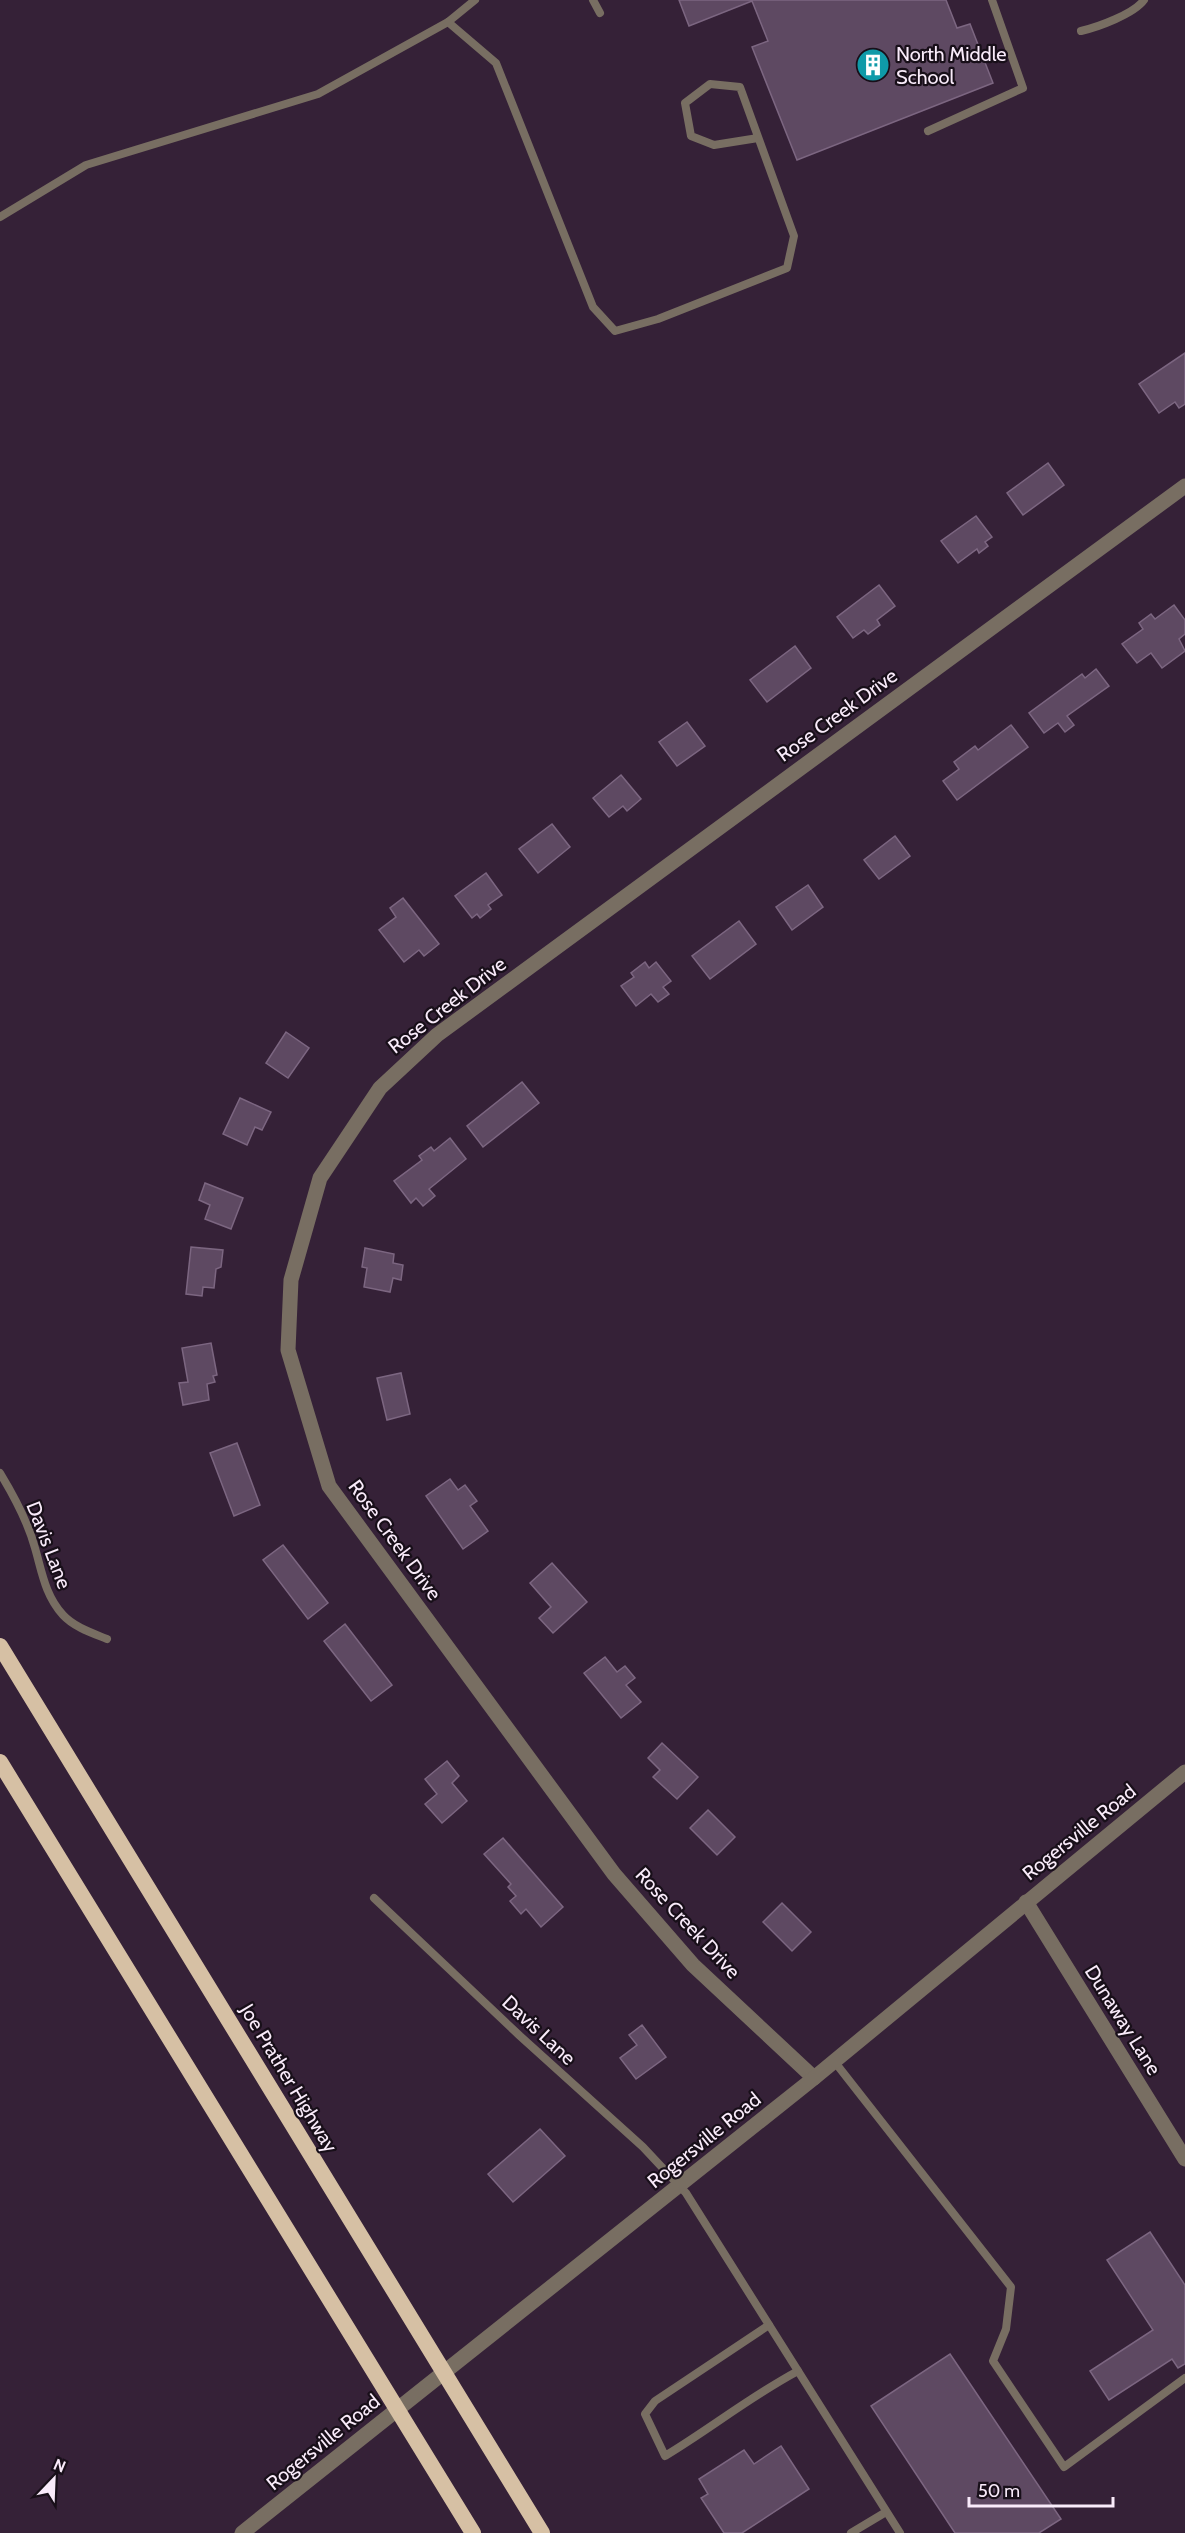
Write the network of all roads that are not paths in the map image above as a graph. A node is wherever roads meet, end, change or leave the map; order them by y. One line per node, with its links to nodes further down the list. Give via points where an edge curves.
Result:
1 (474, 0): 6 (lane)
2 (593, 0): 5 (lane)
3 (992, 0): 8 (lane, via 1023,88)
4 (1144, 0): 7 (lane, via 1139,8)
5 (600, 13)
6 (448, 22): 9 (lane, via 496,63 593,306 615,331 658,319 787,268 794,236); 10 (lane, via 318,94 86,165)
7 (1081, 31)
8 (928, 131)
9 (758, 138): 9 (lane, via 740,87 710,84 685,103 692,136 714,145)
10 (0, 217)
11 (1185, 486): 20 (street, Rose Creek Drive, via 437,1035 380,1088 320,1179 291,1280 288,1350 329,1486 614,1874 693,1965)
12 (0, 1473): 13 (lane, Davis Lane, via 27,1525 52,1600 64,1617)
13 (106, 1639)
14 (0, 1646): 24 (highway, Joe Prather Highway)
15 (0, 1762): 27 (highway)
16 (1185, 1772): 18 (street, Rogersville Road)
17 (374, 1899): 22 (lane, Davis Lane, via 643,2147)
18 (1026, 1902): 19 (street, Rogersville Road); 21 (street, Dunaway Lane)
19 (834, 2061): 20 (street, Rogersville Road); 26 (lane, via 1011,2287 1006,2328 993,2361 1064,2467)
20 (814, 2078): 22 (street, Rogersville Road)
21 (1185, 2159)
22 (679, 2186): 23 (lane, Davis Lane); 24 (street, Rogersville Road)
23 (769, 2325): 25 (lane, Davis Lane); 25 (lane, via 655,2401 645,2414 664,2456 766,2388)
24 (444, 2372): 27 (street, Rogersville Road); 31 (highway, Joe Prather Highway)
25 (798, 2372): 28 (lane, Davis Lane)
26 (1185, 2378)
27 (397, 2409): 29 (street, Rogersville Road); 30 (highway)
28 (886, 2512): 32 (lane); 33 (lane, Davis Lane)
29 (242, 2533)
30 (473, 2533)
31 (543, 2533)
32 (851, 2533)
33 (900, 2533)

